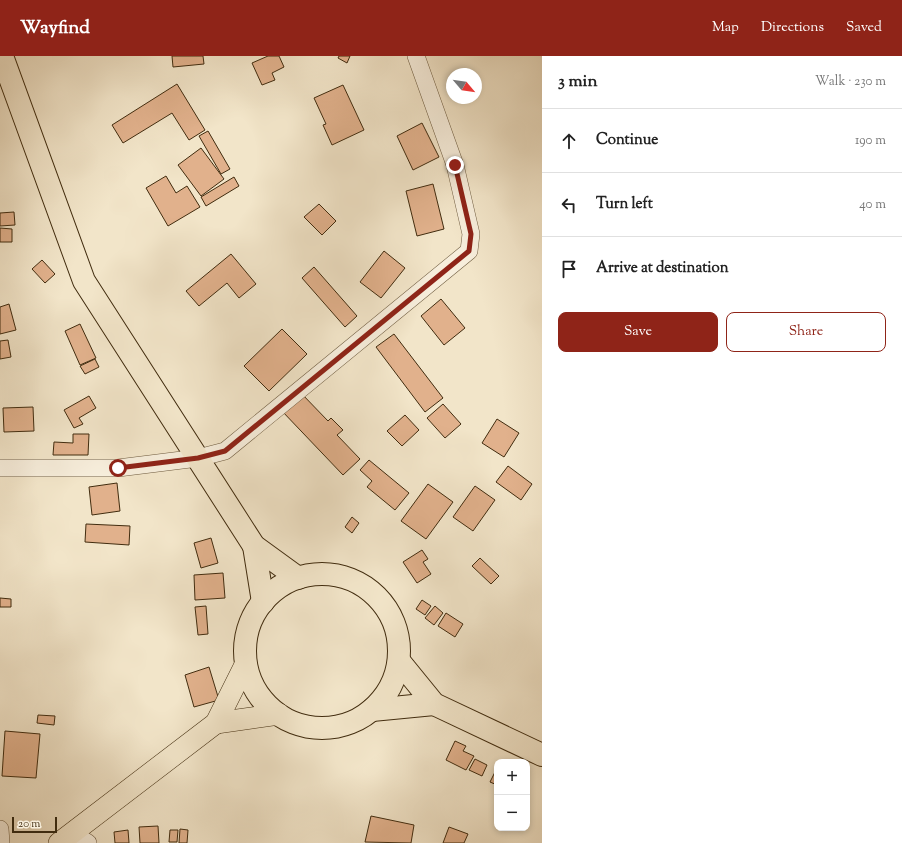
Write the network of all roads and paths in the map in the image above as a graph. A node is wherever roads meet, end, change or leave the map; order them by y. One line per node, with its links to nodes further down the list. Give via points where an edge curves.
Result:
1 (2, 56): 3 (highway, via 84,281)
2 (416, 56): 3 (street, via 455,165 471,234 469,251 225,451)
3 (198, 458): 4 (street, via 118,468); 5 (highway)
4 (0, 468)
5 (254, 546): 6 (highway); 7 (highway)
6 (298, 578): 7 (highway, via 273,591); 8 (highway, via 326,573 340,575 366,586 390,612 398,632)
7 (263, 602): 9 (highway, via 250,627 244,651)
8 (399, 661): 10 (highway); 11 (highway, via 390,688)
9 (244, 667): 12 (highway, via 259,695); 13 (main road)
10 (434, 704): 11 (highway); 14 (highway)
11 (372, 710): 12 (highway, via 347,724 319,728 305,726)
12 (279, 714): 13 (main road)
13 (216, 723): 16 (main road)
14 (542, 755)
15 (0, 829): 17 (street)
16 (73, 840)
17 (2, 843)

